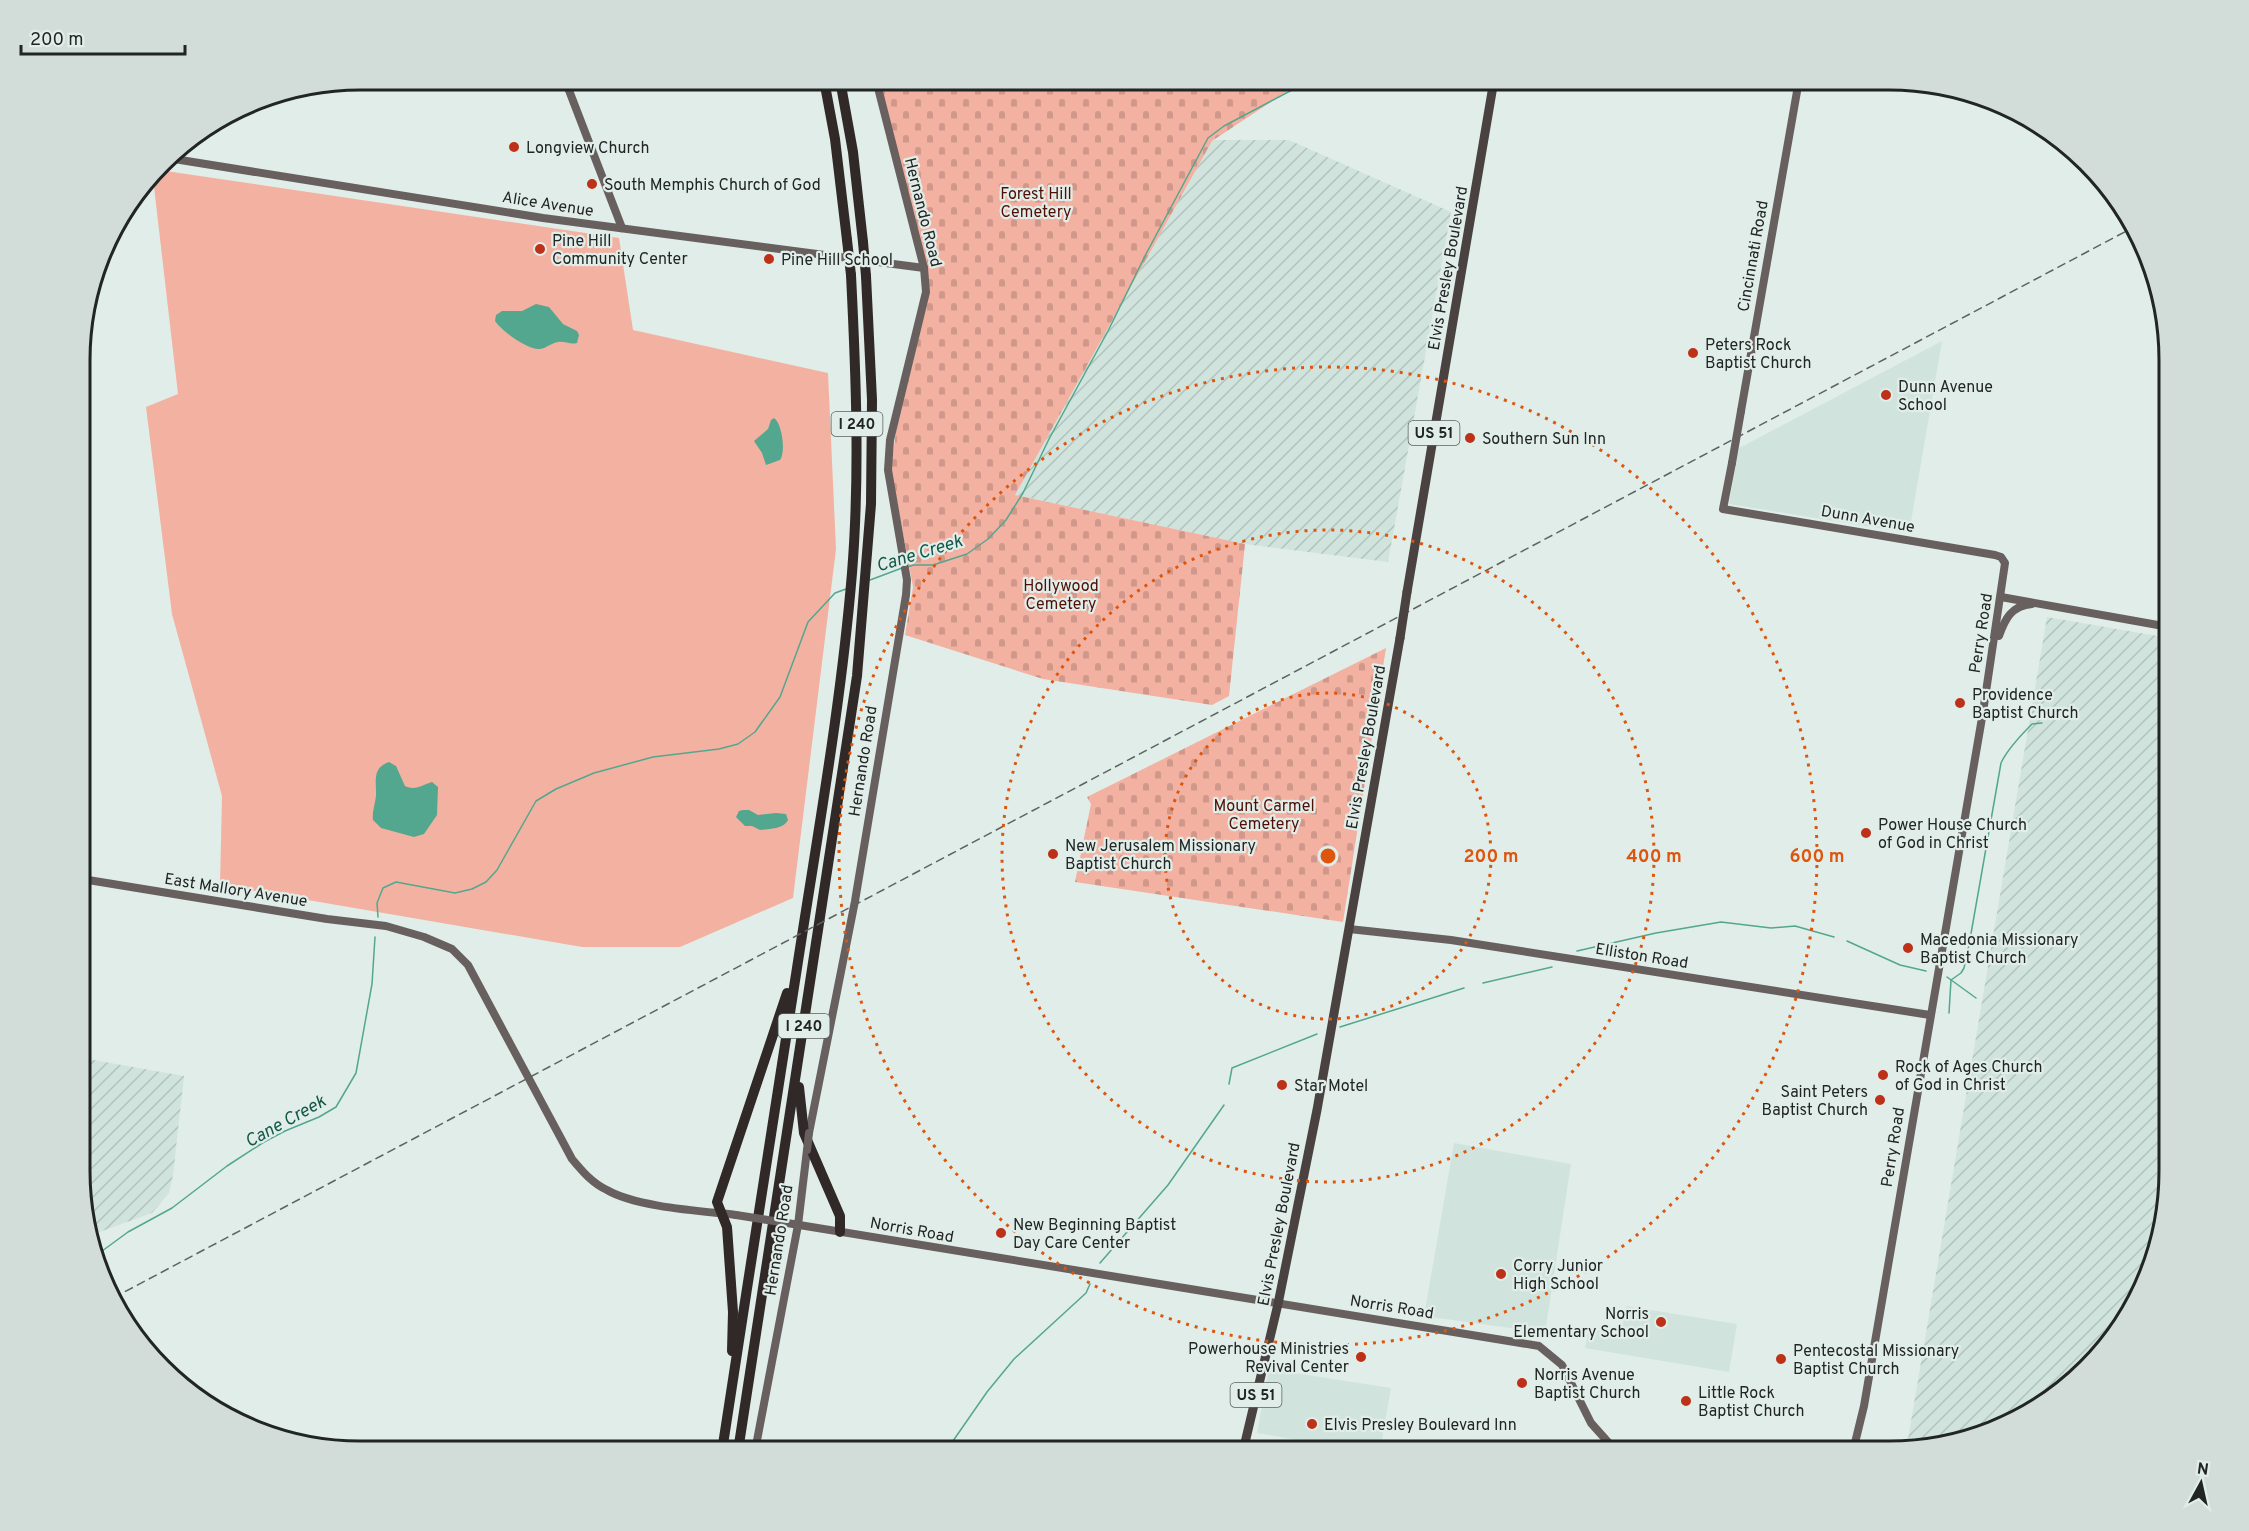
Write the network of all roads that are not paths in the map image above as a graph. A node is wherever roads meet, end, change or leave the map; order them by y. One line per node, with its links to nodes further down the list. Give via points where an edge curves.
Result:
1 (569, 90): 8 (street)
2 (826, 90): 19 (highway, I 240, bridge, via 847,240 857,422 849,602)
3 (842, 90): 21 (highway, I 240, bridge, via 858,186 866,276 872,400 871,504 855,687)
4 (879, 90): 9 (street, Hernando Road)
5 (1492, 90): 18 (main road, Elvis Presley Boulevard / US 51, bridge)
6 (1797, 90): 10 (street, Cincinnati Road, bridge)
7 (179, 160): 8 (street, Alice Avenue)
8 (622, 228): 9 (street, Alice Avenue)
9 (924, 268): 23 (street, Hernando Road, bridge, via 926,292 890,440 888,470 907,580 855,901 809,1133)
10 (1723, 509): 11 (street, Dunn Avenue, via 1995,555)
11 (2005, 563): 12 (street, Perry Road)
12 (2001, 597): 13 (street); 15 (street, Perry Road)
13 (2035, 603): 14 (street); 15 (street, via 2010,612)
14 (2159, 625)
15 (1992, 654): 20 (street, Perry Road)
16 (90, 880): 17 (street, East Mallory Avenue)
17 (386, 926): 22 (street, Norris Road, via 452,949 468,965 572,1159 585,1175 606,1190 627,1198)
18 (1348, 929): 20 (street, Elliston Road, via 1451,940); 25 (main road, Elvis Presley Boulevard / US 51, via 1329,1048)
19 (797, 965): 22 (highway, via 717,1202); 26 (highway, I 240)
20 (1930, 1015): 32 (street, Perry Road)
21 (798, 1063): 24 (highway, via 804,1133 840,1216); 28 (highway, I 240)
22 (720, 1213): 23 (street, Norris Road, bridge); 26 (highway, via 727,1227)
23 (798, 1225): 24 (street, Norris Road); 29 (street, Hernando Road)
24 (840, 1232): 25 (street, Norris Road)
25 (1278, 1305): 30 (main road, Elvis Presley Boulevard / US 51); 31 (street, Norris Road, via 1539,1346 1562,1365 1591,1423)
26 (733, 1384): 27 (highway, I 240)
27 (724, 1441)
28 (740, 1441)
29 (757, 1441)
30 (1245, 1441)
31 (1607, 1441)
32 (1855, 1441)

